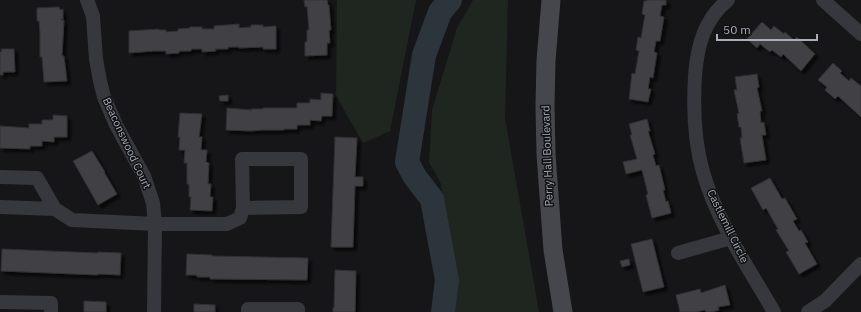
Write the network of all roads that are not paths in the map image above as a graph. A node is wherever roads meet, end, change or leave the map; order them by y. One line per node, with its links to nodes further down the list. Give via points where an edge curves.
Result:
1 (551, 0): 19 (main road, Perry Hall Boulevard, via 546,61 546,154 553,250)
2 (728, 0): 11 (street, Castlemill Circle, via 712,16 700,44 696,68 694,123 703,172)
3 (823, 0): 5 (street)
4 (90, 1): 10 (street, Beaconswood Court, via 96,59 104,97 149,188)
5 (861, 34)
6 (0, 178): 9 (street, via 37,178)
7 (0, 207): 9 (street)
8 (243, 208): 8 (street, via 242,159 301,159 301,207); 10 (street, via 240,218 227,224)
9 (55, 209): 10 (street, via 72,220)
10 (155, 224): 16 (street, Beaconswood Court)
11 (731, 238): 12 (street); 20 (street, Castlemill Circle)
12 (678, 253)
13 (861, 264): 21 (street, via 825,301)
14 (0, 302): 15 (street, via 51,303)
15 (51, 312)
16 (154, 312)
17 (248, 312): 18 (street, via 248,309 298,309)
18 (298, 312)
19 (563, 312)
20 (774, 312)
21 (808, 312)

